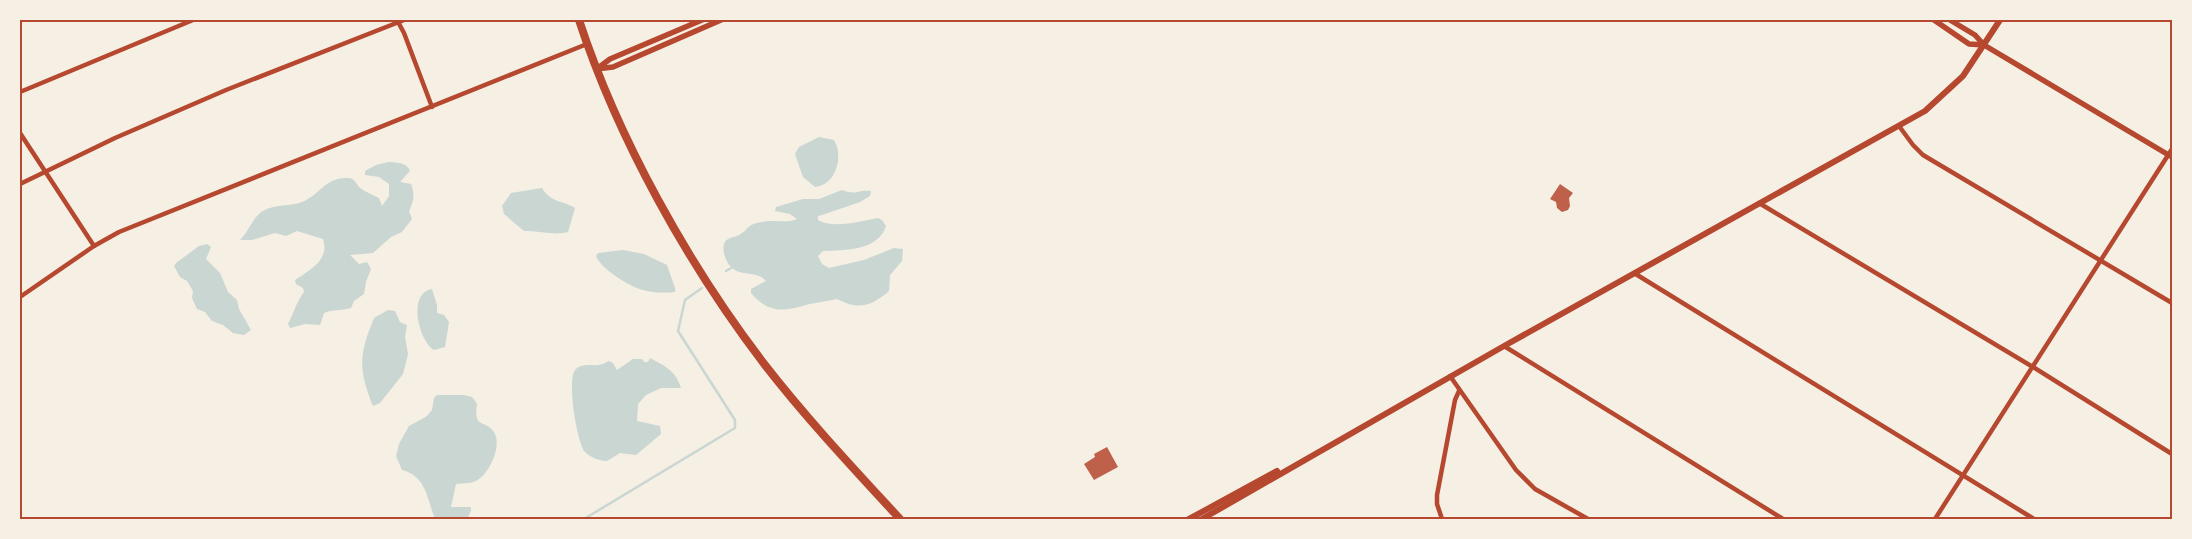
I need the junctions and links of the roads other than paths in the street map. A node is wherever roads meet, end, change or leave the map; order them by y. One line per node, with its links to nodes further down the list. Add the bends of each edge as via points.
1 (193, 20): 13 (street)
2 (404, 20): 9 (street)
3 (579, 20): 10 (main road)
4 (702, 20): 12 (street, via 610,59)
5 (721, 20): 12 (street, via 613,67)
6 (1934, 20): 11 (street, via 1969,44)
7 (1950, 20): 11 (street)
8 (2000, 20): 11 (main road)
9 (397, 21): 14 (street); 18 (street, via 115,138)
10 (587, 44): 12 (main road); 14 (street)
11 (1984, 45): 15 (main road, via 1951,88); 17 (street)
12 (596, 69): 33 (main road, via 648,178 692,257 728,312 765,366)
13 (20, 92)
14 (432, 107): 21 (street, via 119,232)
15 (1899, 126): 20 (main road); 22 (street, via 1923,155)
16 (20, 133): 18 (street)
17 (2171, 153): 22 (street)
18 (45, 171): 19 (street); 21 (street)
19 (20, 184)
20 (1758, 202): 23 (main road); 27 (street)
21 (94, 246): 24 (street)
22 (2100, 260): 25 (street); 27 (street)
23 (1634, 273): 26 (main road); 32 (street)
24 (20, 297)
25 (2172, 303)
26 (1504, 346): 28 (main road); 38 (street)
27 (2033, 367): 31 (street); 32 (street)
28 (1450, 376): 29 (street); 30 (main road)
29 (1459, 392): 36 (street, via 1437,495); 37 (street, via 1516,470 1535,489)
30 (1411, 400): 34 (main road); 35 (main road)
31 (2172, 454)
32 (1964, 475): 39 (street); 40 (street)
33 (900, 519)
34 (1189, 519)
35 (1202, 519)
36 (1442, 519)
37 (1588, 519)
38 (1784, 519)
39 (1935, 519)
40 (2034, 519)

